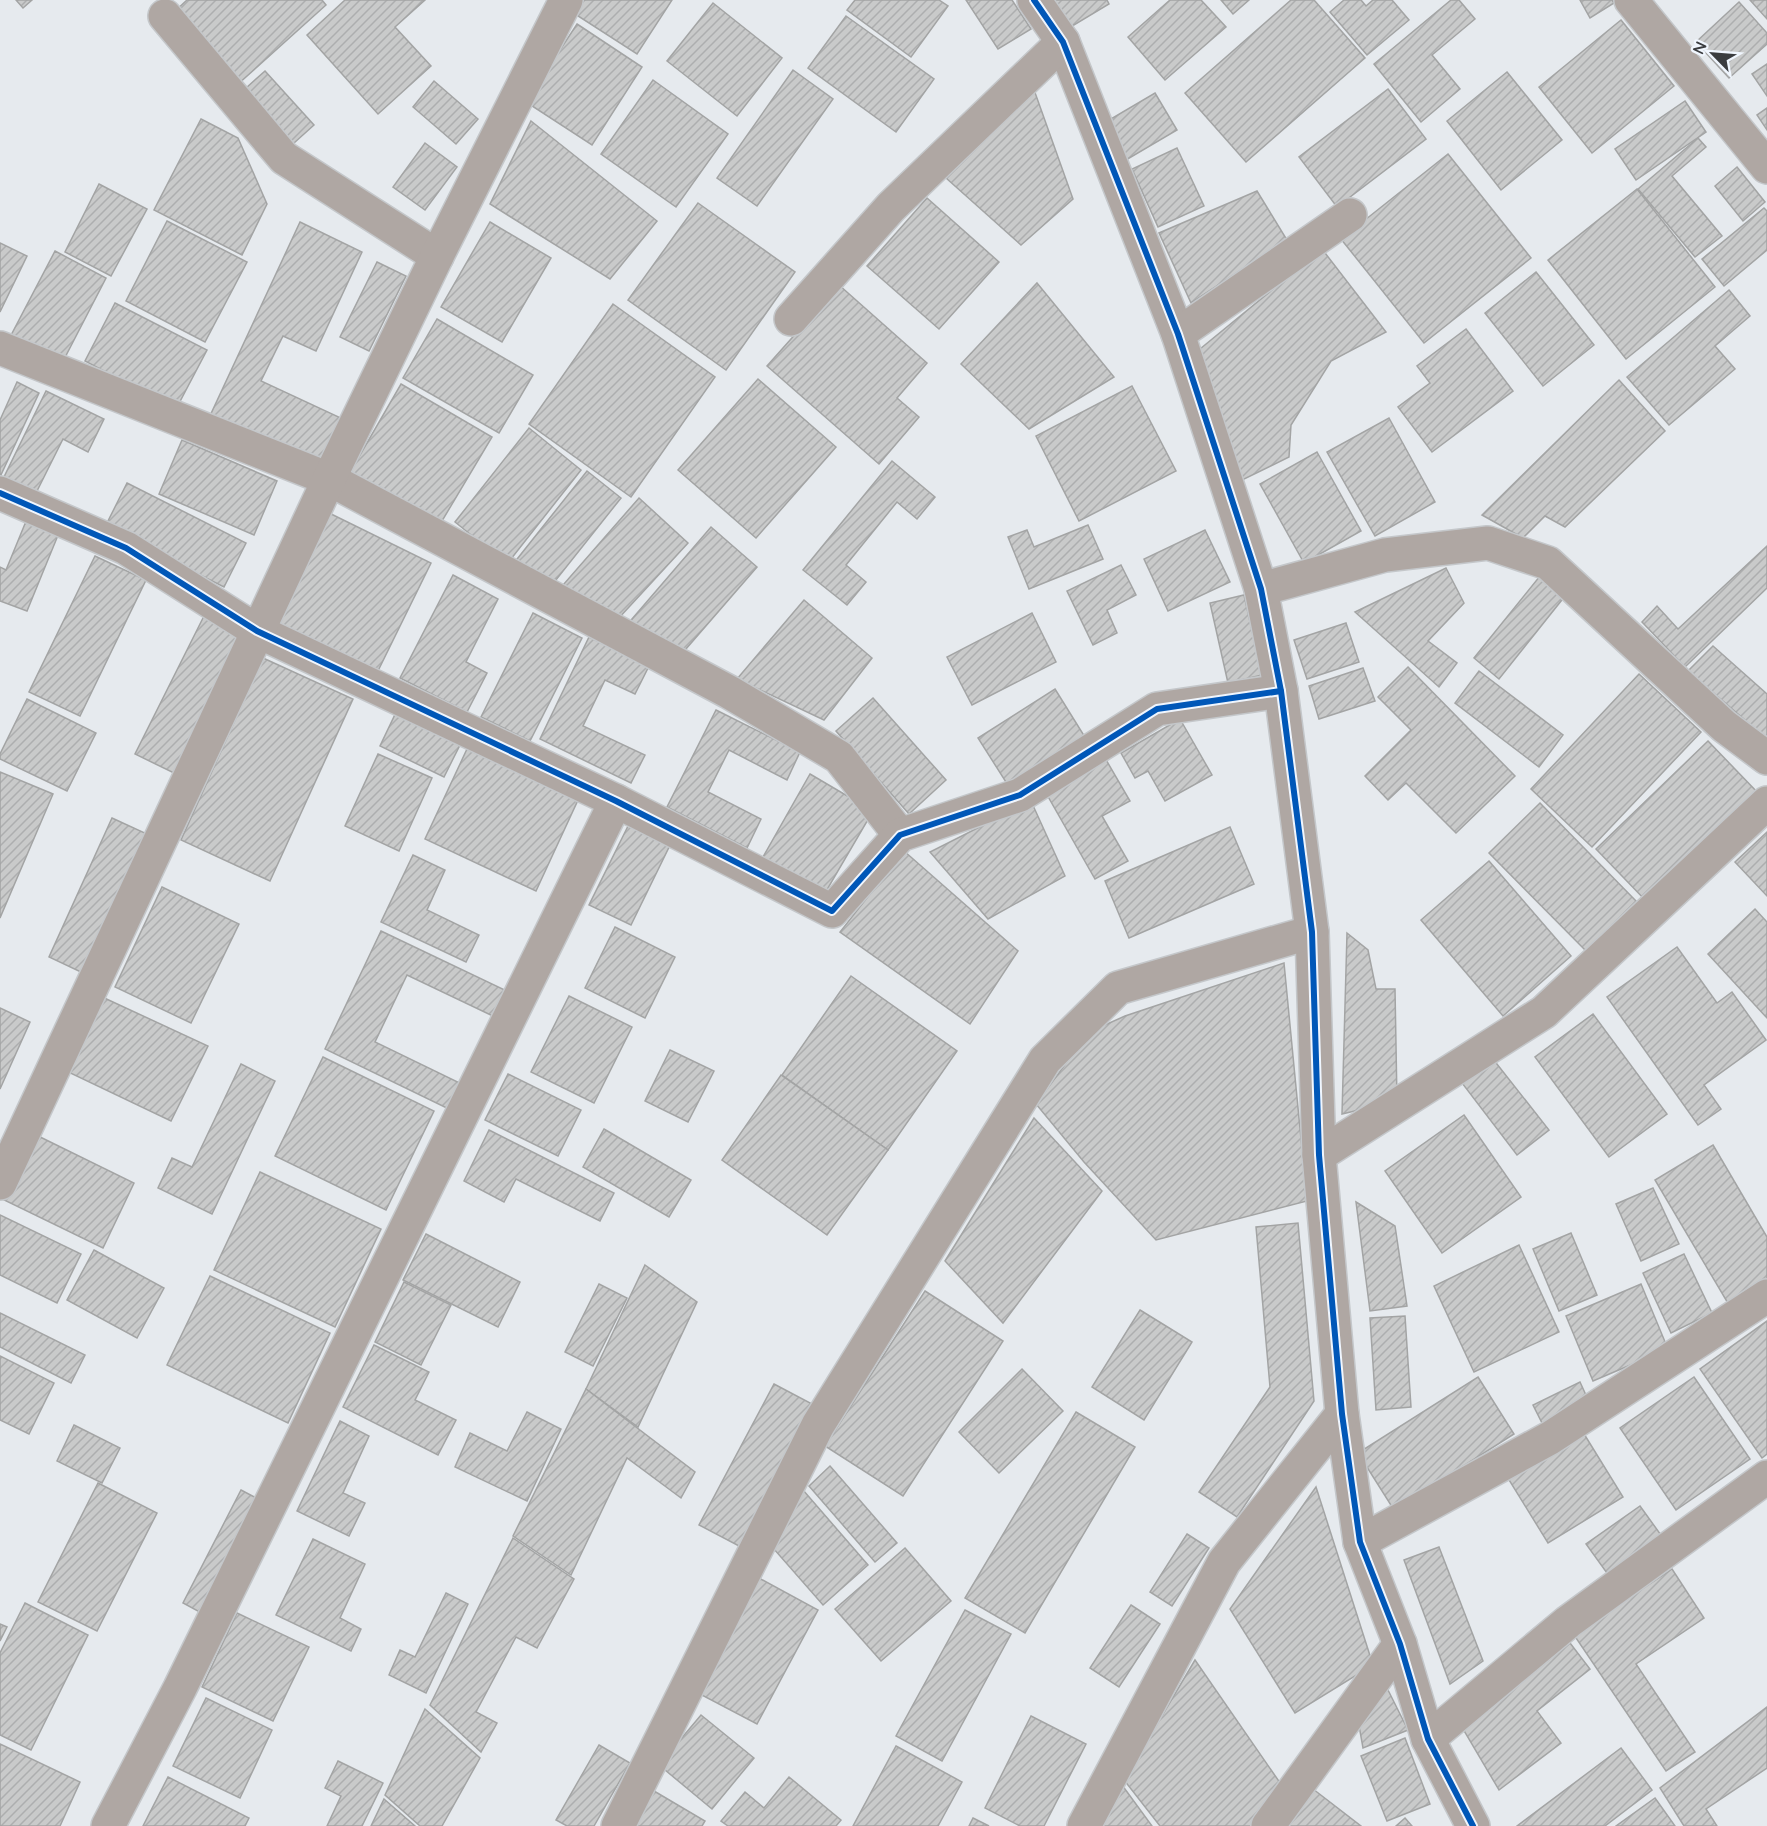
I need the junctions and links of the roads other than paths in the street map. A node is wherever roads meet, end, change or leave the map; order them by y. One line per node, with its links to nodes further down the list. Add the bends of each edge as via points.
1 (566, 0): 8 (street)
2 (1034, 0): 5 (street)
3 (1631, 0): 6 (street)
4 (165, 16): 8 (street, via 284,158)
5 (1063, 42): 9 (street, via 891,207); 10 (street)
6 (1767, 167)
7 (1350, 215): 10 (street)
8 (437, 256): 12 (street)
9 (791, 319)
10 (1178, 334): 14 (street)
11 (0, 348): 12 (street)
12 (329, 479): 15 (street); 20 (street, via 729,692 839,758)
13 (0, 493): 15 (street, via 126,548)
14 (1261, 589): 16 (street); 17 (street, via 1385,555 1488,543 1498,546 1548,563 1724,726)
15 (257, 631): 18 (street); 23 (street)
16 (1281, 690): 20 (street, via 1156,709 1020,795); 21 (street)
17 (1767, 758)
18 (616, 801): 20 (street, via 832,911); 30 (street, via 180,1688)
19 (1767, 802): 22 (street, via 1544,1012)
20 (900, 835)
21 (1312, 932): 22 (street); 31 (street, via 1118,988 1045,1060 818,1425)
22 (1319, 1155): 25 (street)
23 (0, 1183)
24 (1767, 1296): 27 (street, via 1550,1438)
25 (1342, 1414): 27 (street); 32 (street, via 1224,1562)
26 (1767, 1477): 29 (street, via 1569,1622)
27 (1360, 1542): 28 (street)
28 (1400, 1644): 29 (street); 33 (street)
29 (1428, 1739): 34 (street)
30 (108, 1826)
31 (618, 1826)
32 (1084, 1826)
33 (1268, 1826)
34 (1473, 1826)

